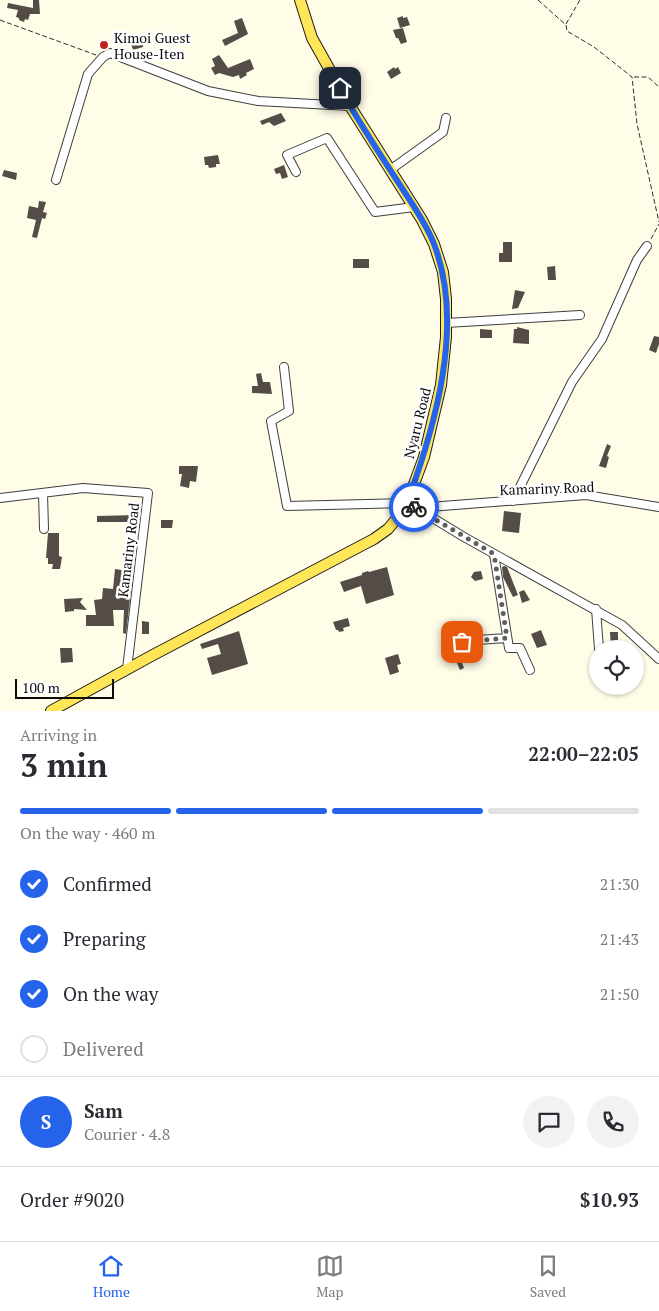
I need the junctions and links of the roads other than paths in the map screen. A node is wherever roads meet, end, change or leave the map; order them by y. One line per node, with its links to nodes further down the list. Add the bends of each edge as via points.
1 (300, 0): 2 (main road, Nyaru Road, via 312,38)
2 (350, 106): 4 (main road, Nyaru Road); 6 (street, via 258,101 217,93 110,53 88,74)
3 (446, 118): 4 (street, via 443,132)
4 (390, 170): 7 (main road, Nyaru Road)
5 (296, 172): 7 (street, via 287,155 327,138 375,212)
6 (56, 180)
7 (414, 207): 10 (main road, Nyaru Road, via 434,244 443,272)
8 (647, 246): 14 (street, via 602,339 572,382)
9 (580, 315): 10 (street)
10 (446, 323): 15 (main road, Nyaru Road, via 441,384)
11 (284, 367): 15 (street, Kamariny Road, via 289,411 271,421 286,506)
12 (43, 492): 13 (street, Kamariny Road); 17 (street); 24 (street, Kamariny Road, via 83,488 148,493)
13 (0, 498)
14 (513, 501): 15 (street, Kamariny Road); 16 (street, Kamariny Road, via 586,496)
15 (411, 505): 18 (street); 24 (main road, Nyaru Road, via 388,529 374,538)
16 (659, 507)
17 (44, 529)
18 (494, 554): 19 (street); 20 (street)
19 (596, 609): 21 (street); 23 (street, via 622,624)
20 (507, 638): 22 (street); 25 (street, via 509,648 520,648)
21 (599, 640)
22 (462, 642)
23 (659, 659)
24 (127, 669): 26 (main road, Nyaru Road)
25 (530, 670)
26 (51, 711)

